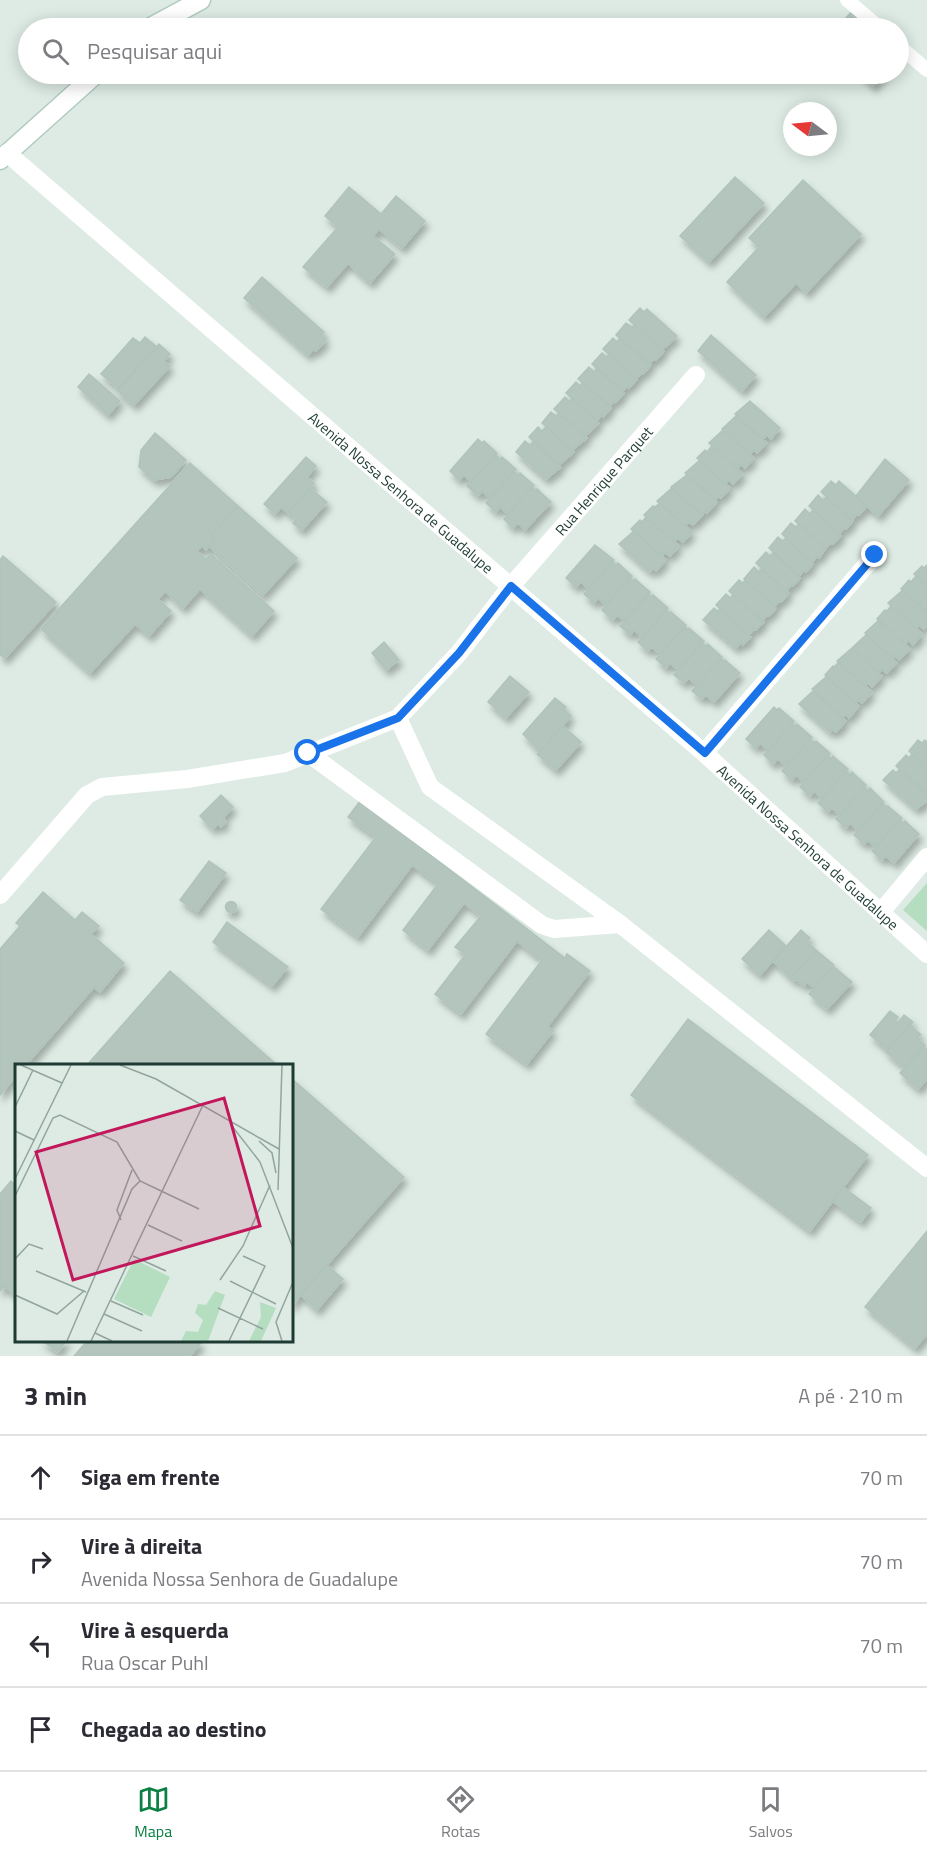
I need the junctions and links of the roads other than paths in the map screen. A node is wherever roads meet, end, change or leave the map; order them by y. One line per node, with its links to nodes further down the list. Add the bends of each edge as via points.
1 (175, 0): 4 (street)
2 (201, 0): 5 (street)
3 (847, 0): 6 (lane)
4 (158, 18)
5 (167, 18)
6 (868, 18)
7 (909, 54): 8 (lane)
8 (927, 70)
9 (85, 84): 10 (street)
10 (4, 157): 13 (street, Avenida Nossa Senhora de Guadalupe)
11 (696, 375): 13 (street, Rua Henrique Parquet)
12 (875, 555): 16 (street)
13 (511, 586): 14 (street, Rua Henrique Parquet, via 459,653); 16 (street, Avenida Nossa Senhora de Guadalupe)
14 (398, 718): 15 (street); 20 (street, via 430,787)
15 (308, 753): 18 (street, via 285,763 187,779 102,787 87,795); 20 (street, via 542,925 554,929)
16 (705, 753): 19 (street, Avenida Nossa Senhora de Guadalupe)
17 (927, 857): 19 (street)
18 (0, 895)
19 (881, 912): 21 (street, Avenida Nossa Senhora de Guadalupe)
20 (620, 924): 22 (street)
21 (927, 954)
22 (927, 1168)

